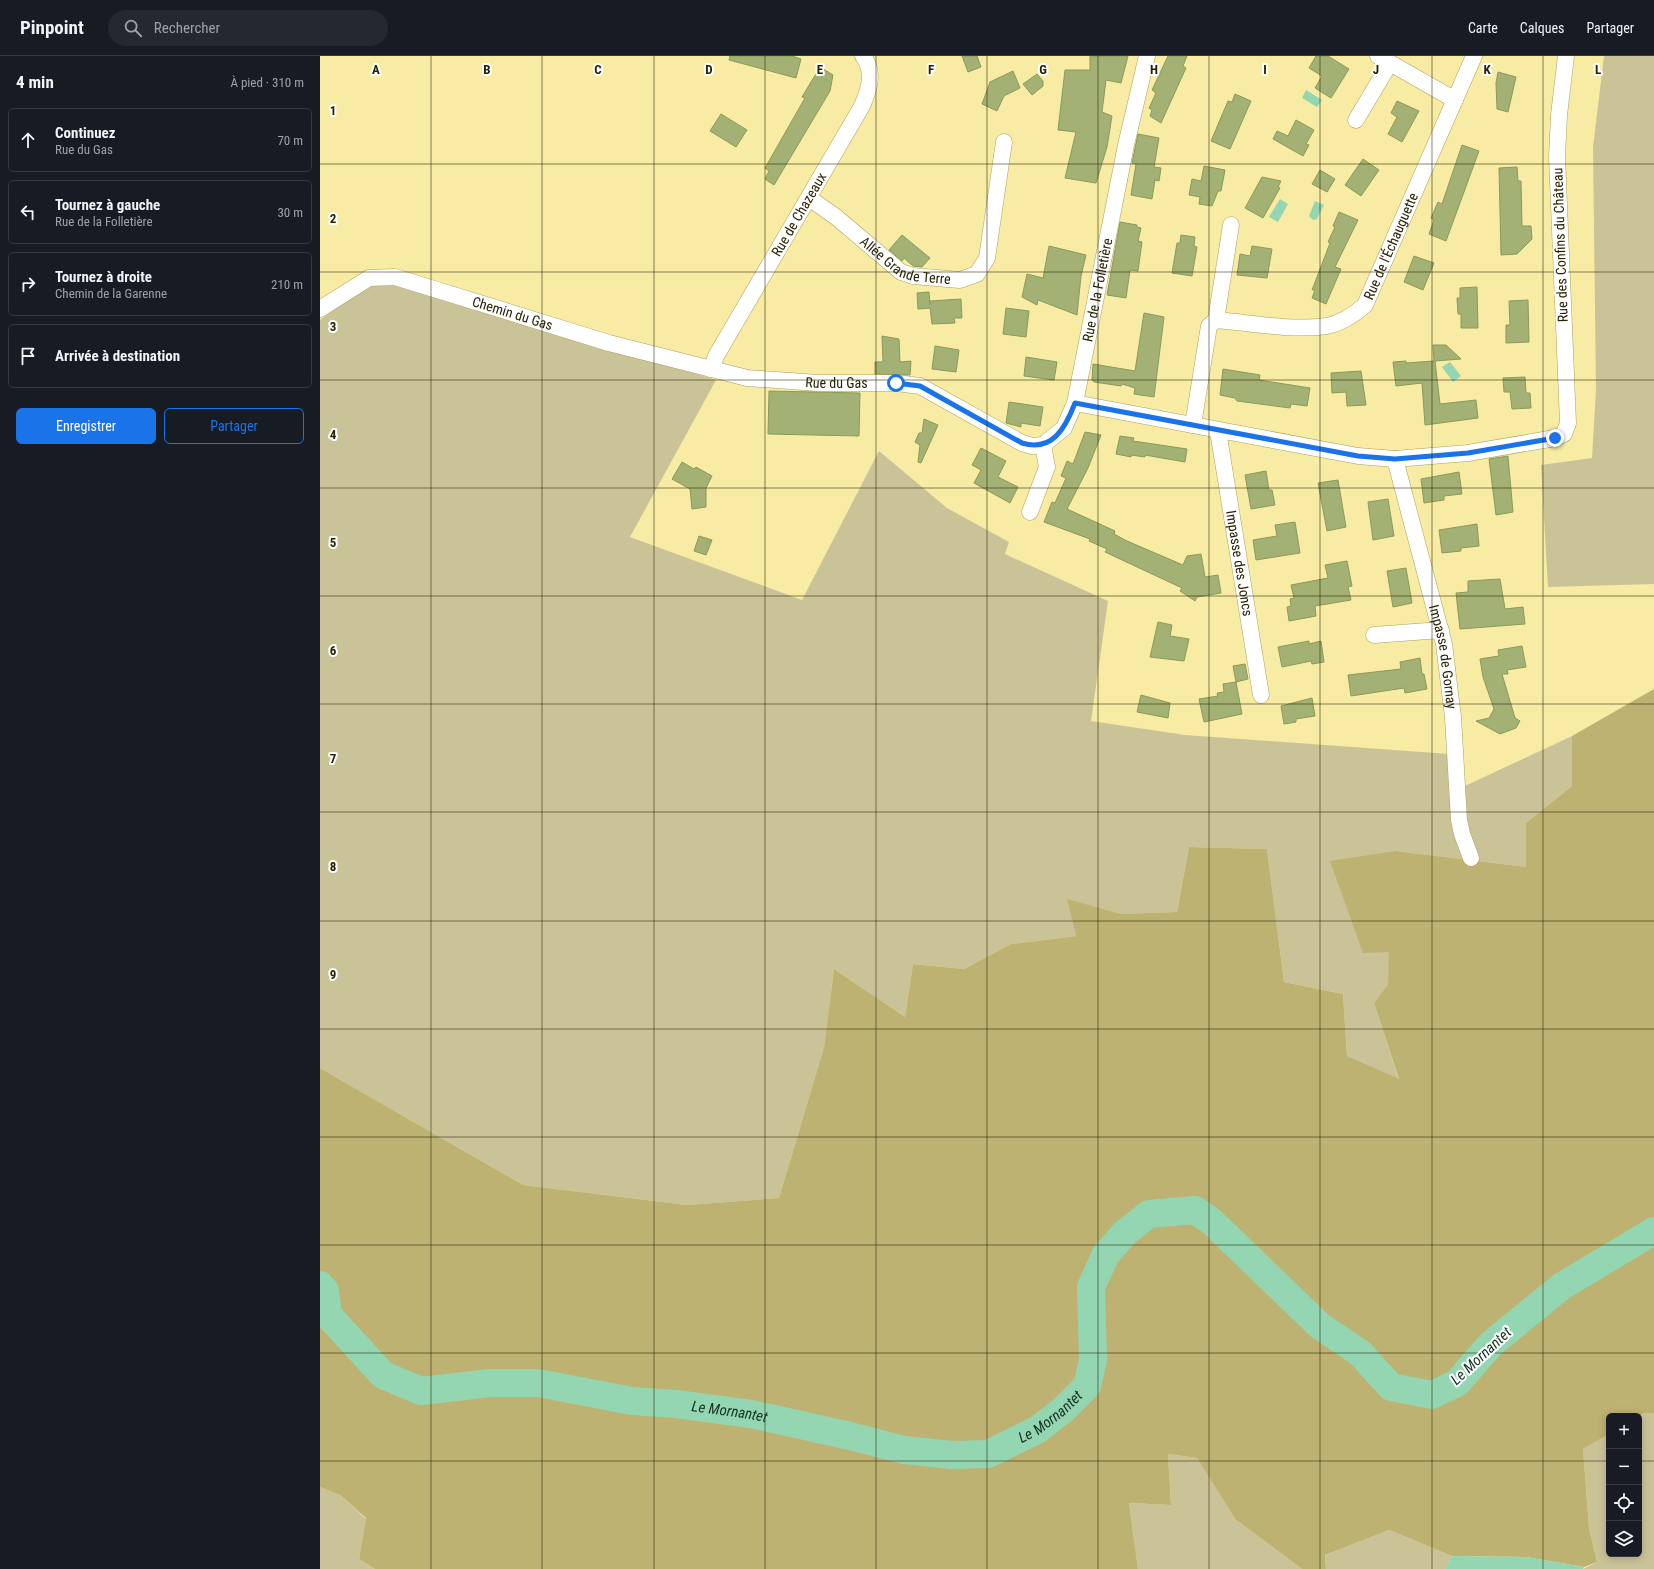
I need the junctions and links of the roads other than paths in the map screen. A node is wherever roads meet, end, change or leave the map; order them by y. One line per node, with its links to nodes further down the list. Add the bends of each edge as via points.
1 (863, 56): 9 (street, Rue de Chazeaux, via 869,69 868,93)
2 (1147, 56): 14 (street, Rue de la Folletière, via 1126,146)
3 (1474, 56): 6 (street, Rue de l'Échauguette)
4 (1566, 56): 18 (street, Rue des Confins du Château, via 1557,157 1568,418 1564,434 1555,438 1468,453)
5 (1384, 59): 6 (street); 7 (street)
6 (1455, 100): 12 (street, Rue de l'Échauguette, via 1364,305 1354,314 1329,325 1294,327)
7 (1356, 120)
8 (1004, 142): 9 (street, Allée Grande Terre, via 987,258 977,274 960,280 913,276 901,272 836,217)
9 (809, 198): 13 (street, Rue de Chazeaux)
10 (1231, 225): 12 (street)
11 (320, 309): 13 (street, Chemin du Gas, via 369,278 395,277 609,343)
12 (1216, 320): 15 (street, via 1209,326)
13 (711, 369): 17 (street, Rue du Gas, via 747,378 920,386 1022,443 1032,446)
14 (1075, 403): 15 (street); 17 (street, Rue de la Folletière, via 1064,428)
15 (1193, 425): 16 (street)
16 (1218, 431): 18 (street, via 1358,456); 22 (street, Impasse des Joncs)
17 (1043, 445): 19 (street, via 1047,467)
18 (1395, 459): 20 (street, Impasse de Gornay)
19 (1030, 512)
20 (1441, 630): 21 (street); 23 (street, Impasse de Gornay, via 1453,717 1459,820)
21 (1374, 635)
22 (1261, 695)
23 (1471, 858)

